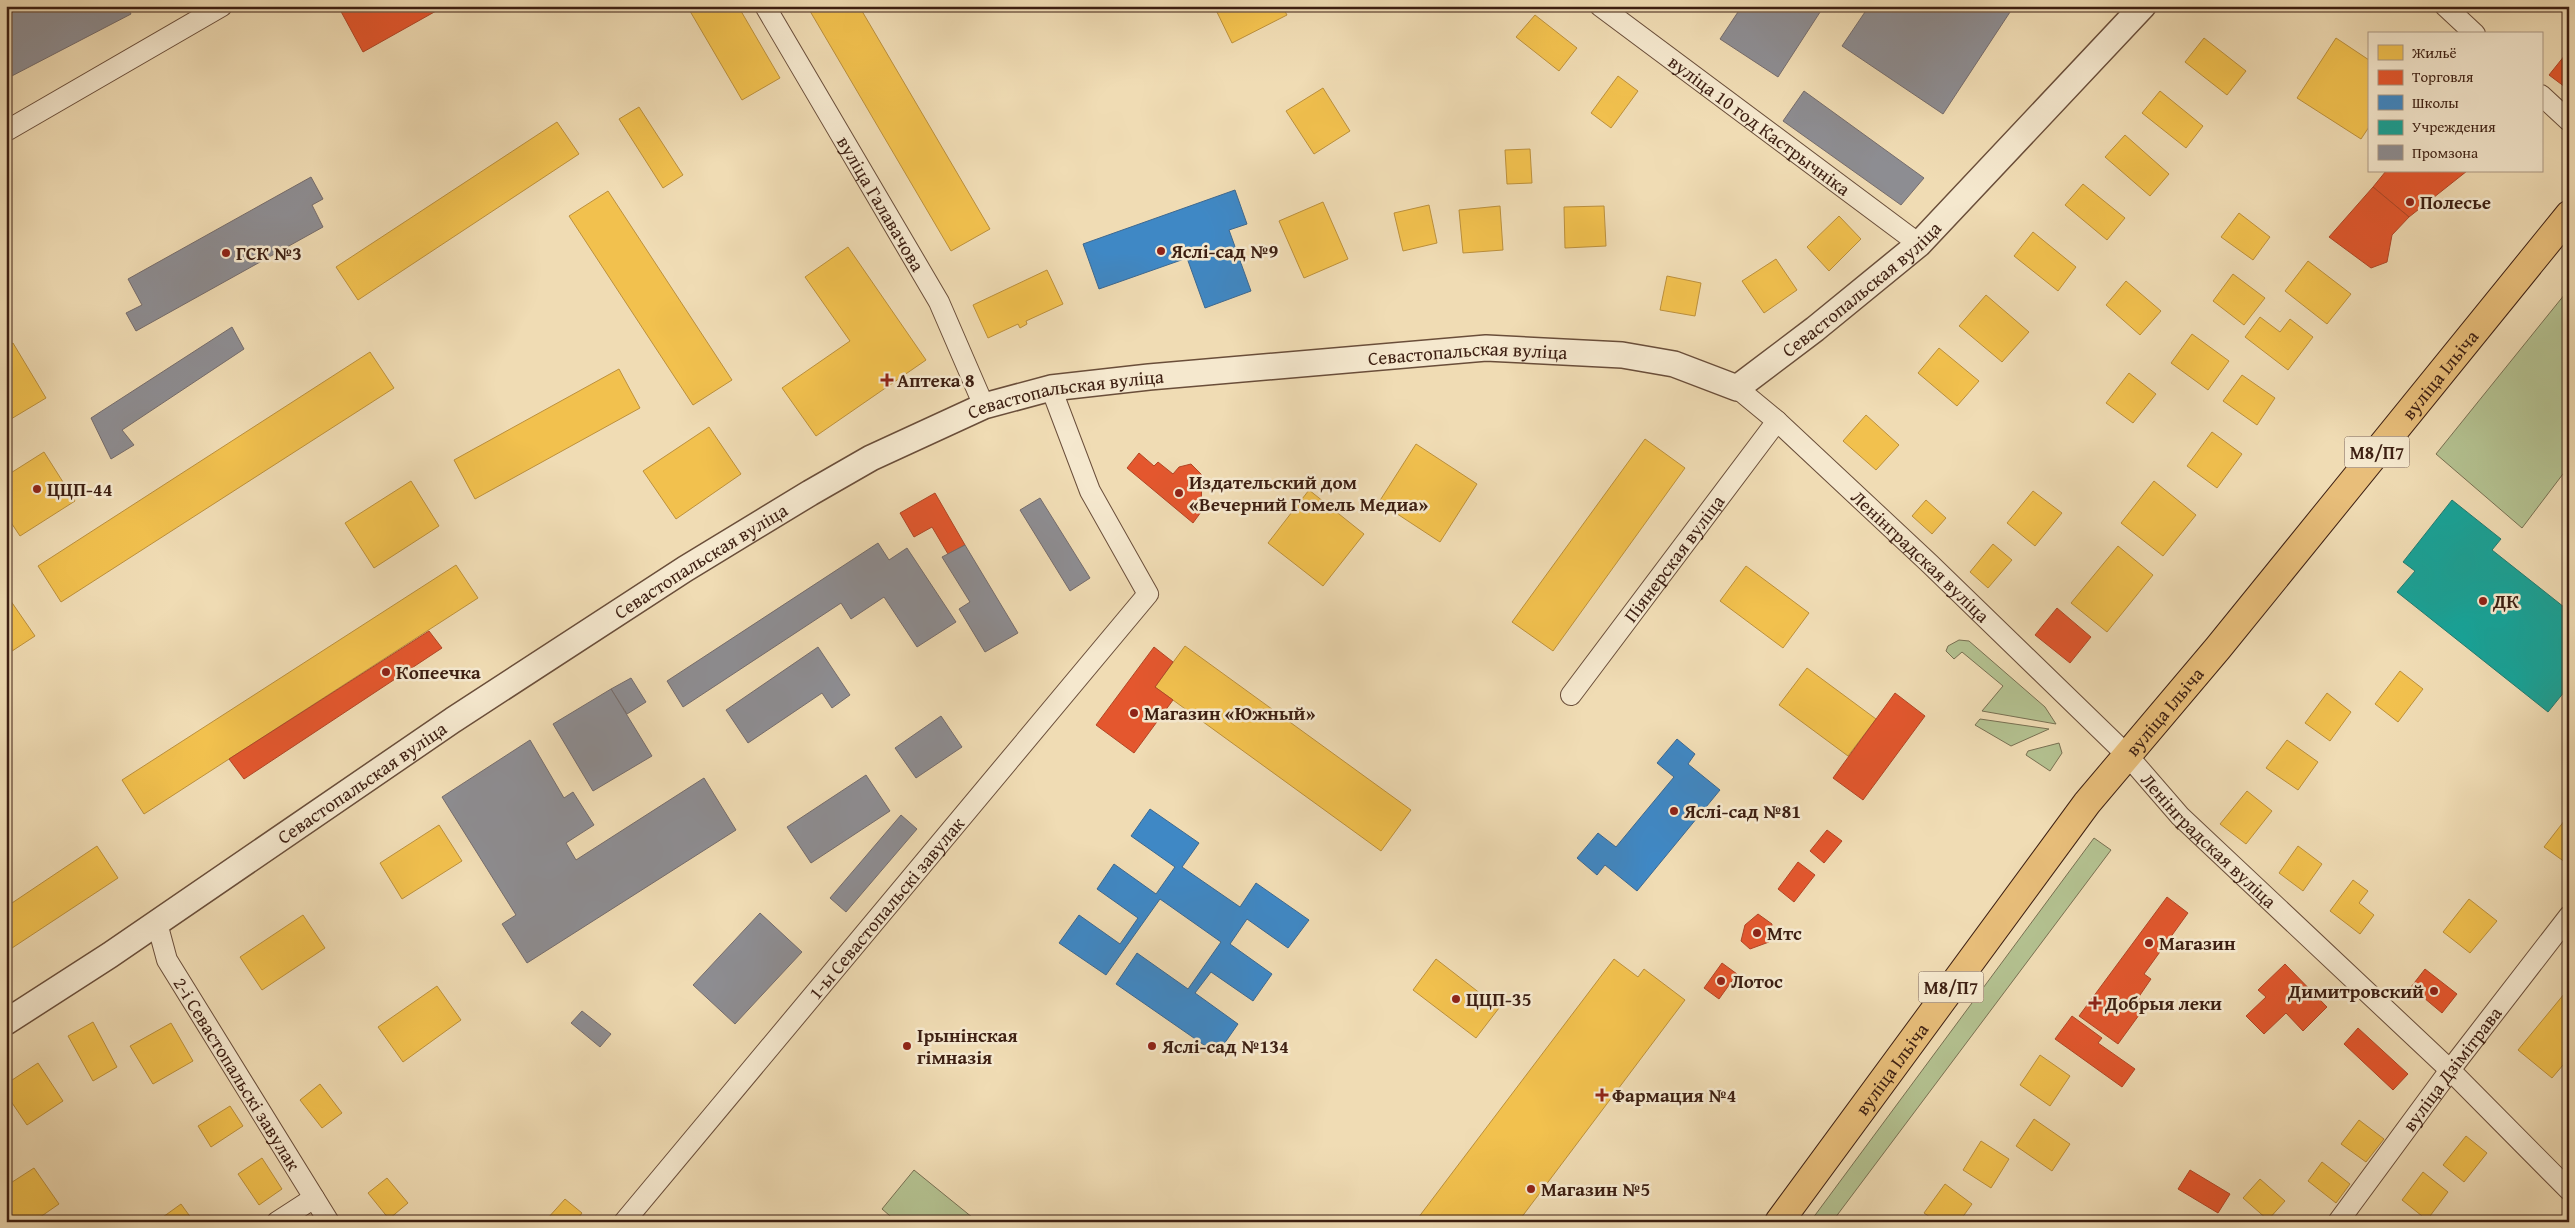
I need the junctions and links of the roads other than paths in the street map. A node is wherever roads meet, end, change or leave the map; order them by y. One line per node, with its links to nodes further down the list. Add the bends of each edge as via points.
1 (222, 6): 9 (street)
2 (765, 6): 14 (street, вуліца Галавачова, via 939,302)
3 (1600, 6): 11 (street, вуліца 10 год Кастрычніка)
4 (2142, 6): 11 (street, Севастопальская вуліца)
5 (2445, 6): 6 (street)
6 (2473, 32)
7 (2542, 96): 8 (street)
8 (2569, 121)
9 (6, 131)
10 (2569, 215): 17 (main road, вуліца Ільіча / М8/П7)
11 (1919, 244): 13 (street, Севастопальская вуліца)
12 (1051, 388): 13 (street, Севастопальская вуліца, via 1486,348 1622,355 1674,364); 14 (street, Севастопальская вуліца); 26 (street, 1-ы Севастопальскі завулак, via 1090,490 1148,594)
13 (1737, 388): 15 (street, Ленінградская вуліца)
14 (984, 406): 19 (street, Севастопальская вуліца, via 871,458 685,569 453,720)
15 (1777, 421): 16 (street, Піянерская вуліца); 17 (street, Ленінградская вуліца)
16 (1571, 695)
17 (2128, 756): 21 (street, Ленінградская вуліца, via 2180,816); 27 (main road, вуліца Ільіча / М8/П7, via 2087,803)
18 (2569, 916): 21 (street, вуліца Дзімітрава)
19 (157, 923): 20 (street, Севастопальская вуліца); 23 (street, 2-і Севастопальскі завулак, via 167,960)
20 (6, 1022)
21 (2450, 1070): 22 (street, Ленінградская вуліца); 28 (street, вуліца Дзімітрава)
22 (2569, 1190)
23 (314, 1198): 24 (street); 25 (street, 2-і Севастопальскі завулак)
24 (276, 1222)
25 (329, 1222)
26 (624, 1222)
27 (1779, 1222)
28 (2338, 1222)

